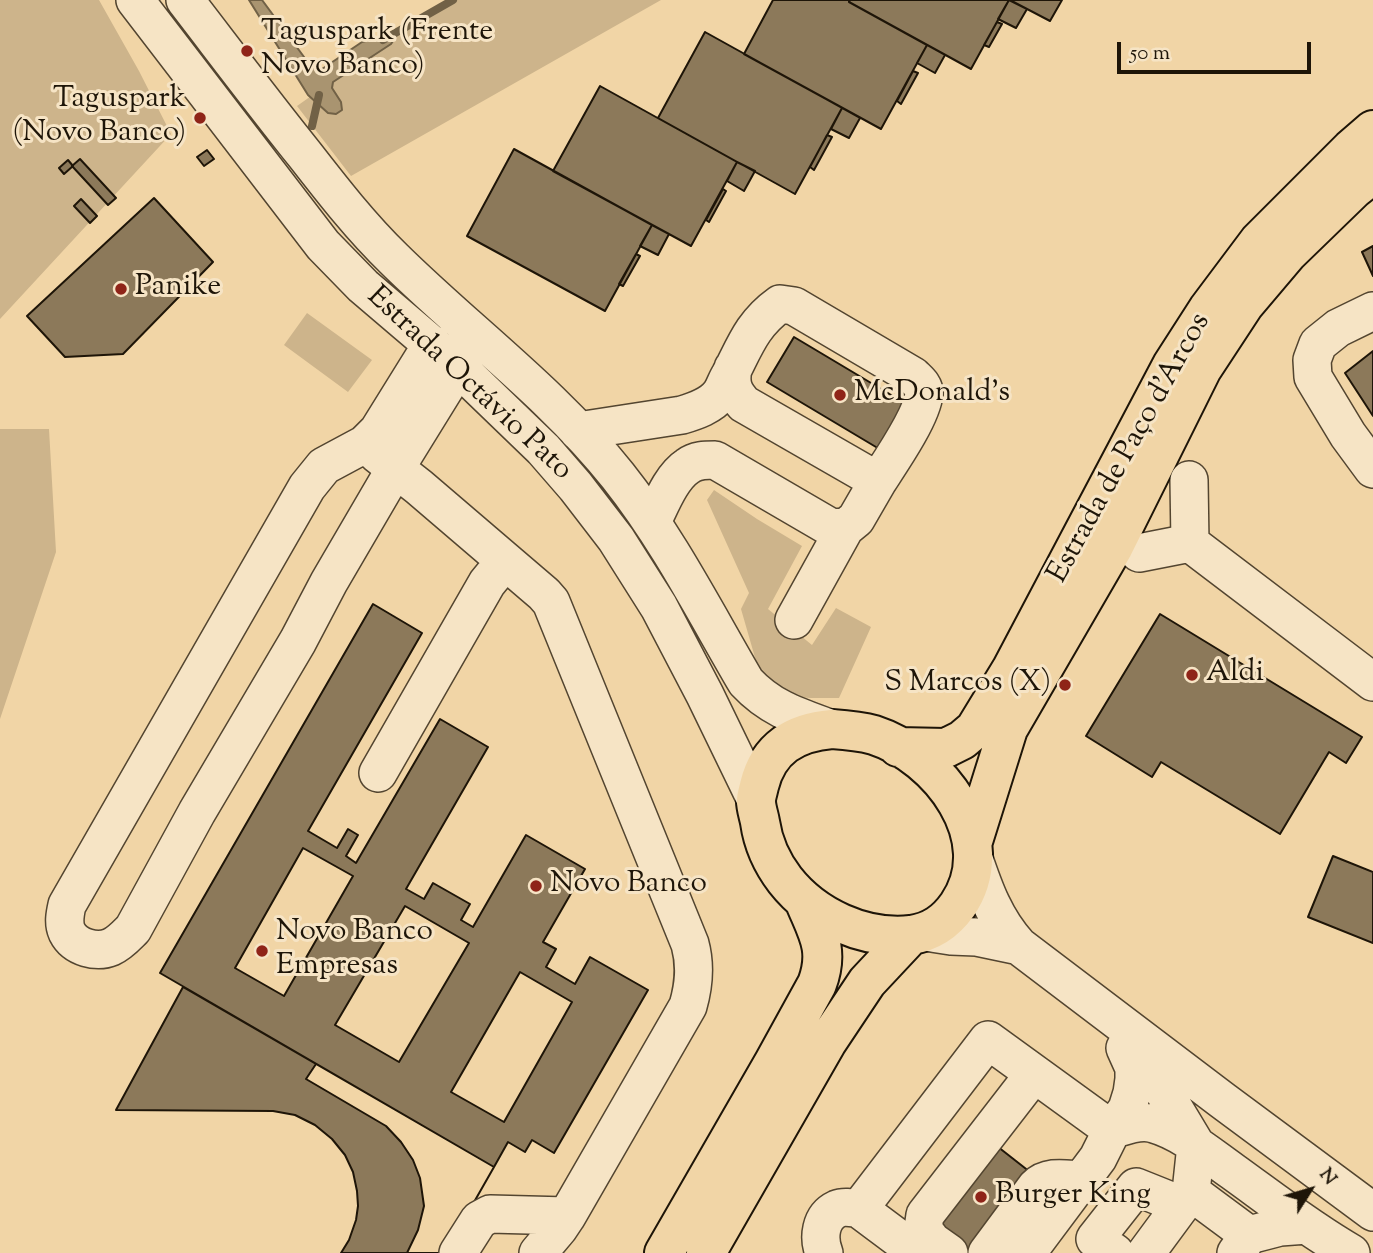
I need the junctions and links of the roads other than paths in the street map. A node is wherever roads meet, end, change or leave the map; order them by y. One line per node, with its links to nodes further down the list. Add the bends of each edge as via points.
1 (135, 0): 6 (street, Estrada Octávio Pato, via 323,245)
2 (185, 0): 9 (street, Estrada Octávio Pato, via 359,223)
3 (1373, 130): 26 (main road, Estrada de Paço d'Arcos, via 1259,241 1208,309 1172,365 1011,670 975,729 946,748)
4 (1373, 173): 29 (main road, Estrada de Paço d'Arcos, via 1279,264 1244,305 1202,369 1113,548 1008,729)
5 (1373, 311): 13 (street, via 1318,344 1312,360 1313,377)
6 (445, 356): 10 (street); 12 (street); 28 (street, Estrada Octávio Pato, via 543,449 616,539 659,607)
7 (733, 368): 8 (street, via 719,396); 16 (street, via 731,380 744,404); 16 (street, via 756,325 780,304 794,306 913,376 924,394)
8 (698, 411): 9 (street); 11 (street)
9 (579, 431): 18 (street, Estrada Octávio Pato)
10 (365, 444): 12 (street); 14 (street)
11 (715, 460): 18 (street, via 687,466 669,487); 19 (street, via 830,527)
12 (395, 469): 17 (street); 22 (street)
13 (1373, 469)
14 (315, 475): 17 (street, via 339,474 354,483 362,493); 17 (street, via 67,905 64,920 75,942 103,950 133,929)
15 (1189, 480): 20 (street)
16 (878, 481): 19 (street, via 856,519)
17 (366, 520)
18 (652, 522): 25 (street, Estrada Octávio Pato, via 746,682 774,706)
19 (845, 528): 23 (street)
20 (1191, 543): 21 (street); 24 (street)
21 (1139, 552)
22 (505, 561): 27 (street, via 487,583); 42 (street, via 544,594 556,611 694,956 688,1006)
23 (794, 620)
24 (1373, 681)
25 (832, 729): 26 (main road, via 876,736); 28 (main road, via 781,746 762,773)
26 (898, 747): 29 (main road, via 942,781 963,814)
27 (378, 773)
28 (756, 800): 30 (main road, via 767,852)
29 (973, 848): 31 (main road, via 970,881 963,898 939,926); 32 (street, via 986,894)
30 (804, 900): 31 (main road, via 859,931 884,936); 48 (main road, via 822,943 824,958 817,984)
31 (918, 934): 32 (street, via 976,937); 49 (main road, via 867,982)
32 (1019, 946): 33 (street)
33 (1080, 993): 34 (street); 41 (street)
34 (1125, 1048): 36 (street, via 1135,1079 1127,1108); 37 (street, via 1154,1075)
35 (1027, 1068): 36 (street); 40 (street, via 988,1040); 44 (street); 51 (street, via 925,1215 923,1229)
36 (1112, 1130): 37 (street, via 1152,1123); 38 (street)
37 (1196, 1145): 39 (street); 43 (street)
38 (1081, 1180): 52 (street, via 1042,1181); 53 (street)
39 (1186, 1199): 45 (street); 54 (street, via 1136,1187 1095,1239); 55 (street)
40 (859, 1209): 44 (street); 50 (street, via 846,1207 829,1215 820,1234)
41 (1373, 1212)
42 (567, 1216): 46 (street, via 484,1216); 47 (street)
43 (1329, 1242): 45 (street, via 1280,1227)
44 (904, 1243)
45 (1242, 1244)
46 (458, 1253)
47 (538, 1253)
48 (664, 1253)
49 (706, 1253)
50 (824, 1253)
51 (948, 1253)
52 (987, 1253)
53 (1027, 1253)
54 (1115, 1253)
55 (1146, 1253)

